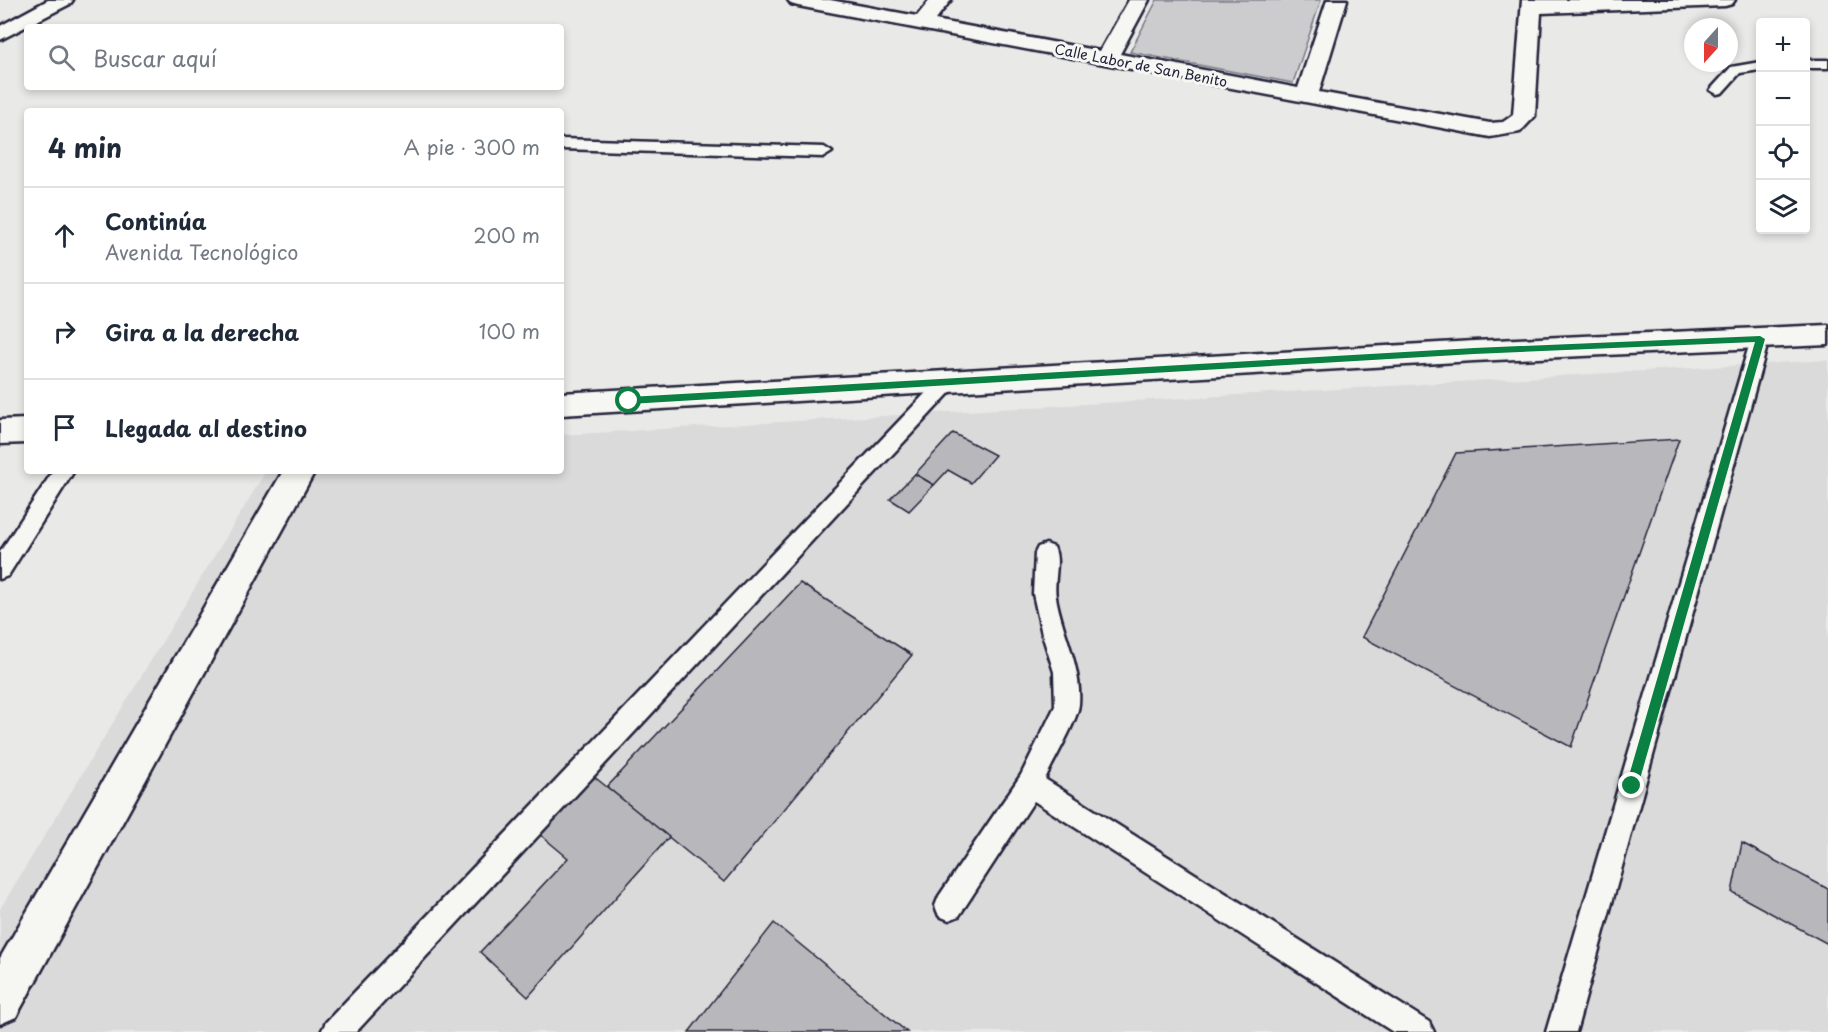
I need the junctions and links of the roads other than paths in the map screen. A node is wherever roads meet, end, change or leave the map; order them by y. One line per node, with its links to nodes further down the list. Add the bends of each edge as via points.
1 (63, 0): 9 (street)
2 (798, 0): 8 (street, Calle Labor de San Benito)
3 (941, 0): 8 (street)
4 (1139, 0): 10 (street)
5 (1337, 0): 15 (street)
6 (1725, 0): 7 (street)
7 (1531, 4): 15 (street, Calle Labor de San Benito, via 1524,116 1517,125 1505,130 1484,130)
8 (922, 23): 10 (street, Calle Labor de San Benito)
9 (0, 34)
10 (1107, 58): 15 (street, Calle Labor de San Benito)
11 (1810, 64): 12 (lane)
12 (1828, 64)
13 (1756, 67): 14 (lane, via 1736,70)
14 (1717, 90)
15 (1306, 96)
16 (564, 144): 17 (lane)
17 (825, 152)
18 (1828, 335): 19 (street)
19 (1760, 339): 20 (street, via 1462,351); 33 (lane)
20 (947, 383): 21 (street); 31 (lane)
21 (564, 404)
22 (24, 431): 23 (street)
23 (0, 432)
24 (62, 474): 27 (lane)
25 (297, 474): 30 (street)
26 (1046, 553): 28 (lane, via 1044,594 1066,672 1067,706)
27 (0, 570)
28 (1030, 784): 29 (lane); 32 (lane)
29 (949, 906)
30 (0, 1001)
31 (336, 1032)
32 (1419, 1032)
33 (1561, 1032)

